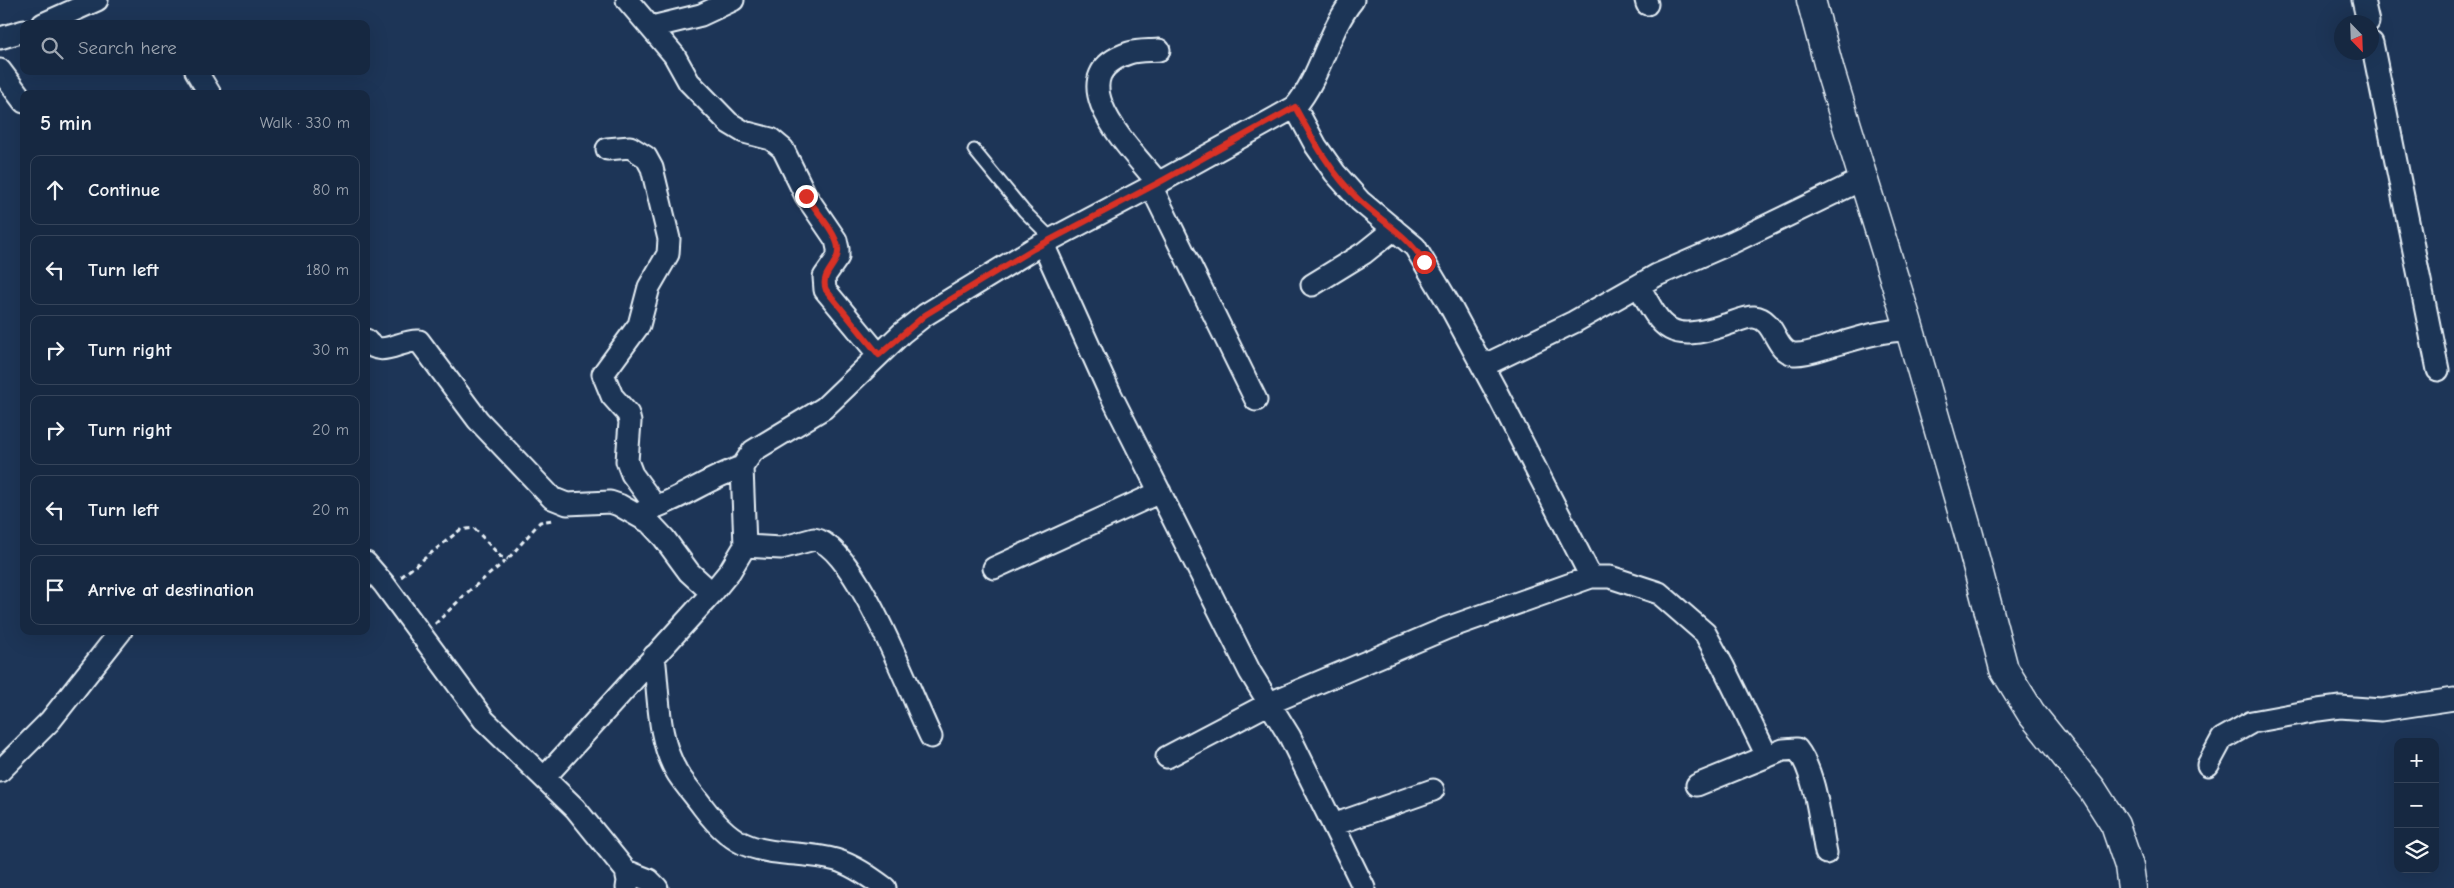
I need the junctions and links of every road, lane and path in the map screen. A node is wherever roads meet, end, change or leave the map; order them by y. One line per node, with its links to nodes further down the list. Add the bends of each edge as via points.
1 (97, 0): 8 (street)
2 (627, 0): 9 (street)
3 (733, 0): 9 (street, via 701,15)
4 (1353, 0): 18 (street, via 1336,27 1316,76)
5 (1811, 0): 21 (main road)
6 (2363, 0): 7 (street)
7 (2366, 15)
8 (52, 20)
9 (652, 27): 29 (street, via 674,55 689,82 729,123 744,132 771,139 784,149 806,196 836,240 838,257 824,277 826,290)
10 (20, 32): 11 (street)
11 (0, 38)
12 (1159, 50): 22 (street, via 1130,52 1115,59 1096,82 1097,96 1113,126)
13 (2375, 60): 31 (street)
14 (0, 70): 17 (street)
15 (198, 75): 16 (street)
16 (208, 90)
17 (20, 97)
18 (1295, 107): 22 (street); 23 (street, via 1335,173 1360,201)
19 (607, 149): 35 (street, via 630,147 646,157 652,168 669,239 668,254 649,287 639,325 603,374 612,396 628,414 627,461 632,474)
20 (974, 150): 24 (lane)
21 (1863, 179): 26 (street); 27 (main road)
22 (1155, 184): 24 (street); 32 (street)
23 (1394, 228): 25 (street, via 1364,253); 30 (street, via 1415,247)
24 (1048, 241): 29 (street, via 925,315); 34 (street, via 1110,393)
25 (1312, 285)
26 (1639, 286): 27 (street, via 1656,318 1674,332 1716,328 1753,316 1763,320 1783,349 1793,354 1808,353 1888,330); 30 (street, via 1574,322)
27 (1909, 330): 64 (main road, via 2004,669 2031,713 2092,789 2115,825 2129,866)
28 (370, 344): 36 (street, via 384,350 403,342 420,341 478,420 552,498 567,504 610,502)
29 (879, 355): 33 (street, via 824,408 753,451)
30 (1482, 366): 42 (street)
31 (2438, 370)
32 (1256, 400)
33 (742, 467): 35 (street, via 714,477); 38 (street)
34 (1160, 492): 41 (street); 49 (street, via 1250,672)
35 (656, 507): 36 (street)
36 (634, 513): 44 (street, via 649,522 689,572)
37 (557, 519): 39 (path, via 540,522)
38 (745, 546): 44 (street); 50 (street, via 781,548 814,539 832,548 846,565 882,627)
39 (508, 559): 43 (path, via 501,557 474,528 468,528 460,530 398,579); 46 (path, via 434,624)
40 (370, 568): 43 (street)
41 (994, 568)
42 (1591, 577): 49 (street, via 1447,628); 51 (street, via 1610,577 1659,593 1705,633)
43 (384, 584): 46 (street)
44 (712, 593): 47 (street)
45 (118, 635): 54 (street, via 50,721)
46 (425, 639): 55 (street, via 484,720)
47 (654, 656): 55 (street); 62 (street, via 668,750 677,773 709,814 733,838 750,846 836,860)
48 (2454, 699): 53 (street, via 2381,710 2325,709 2252,722 2222,739)
49 (1270, 703): 52 (street); 58 (street)
50 (931, 738)
51 (1766, 756): 56 (street); 59 (street, via 1797,749 1804,758)
52 (1167, 757)
53 (2208, 764)
54 (0, 771)
55 (545, 777): 60 (street, via 575,808)
56 (1697, 785)
57 (1433, 790): 58 (street)
58 (1333, 825): 63 (street)
59 (1826, 853)
60 (627, 880): 61 (street, via 649,880)
61 (657, 888)
62 (885, 888)
63 (1364, 888)
64 (2132, 888)

